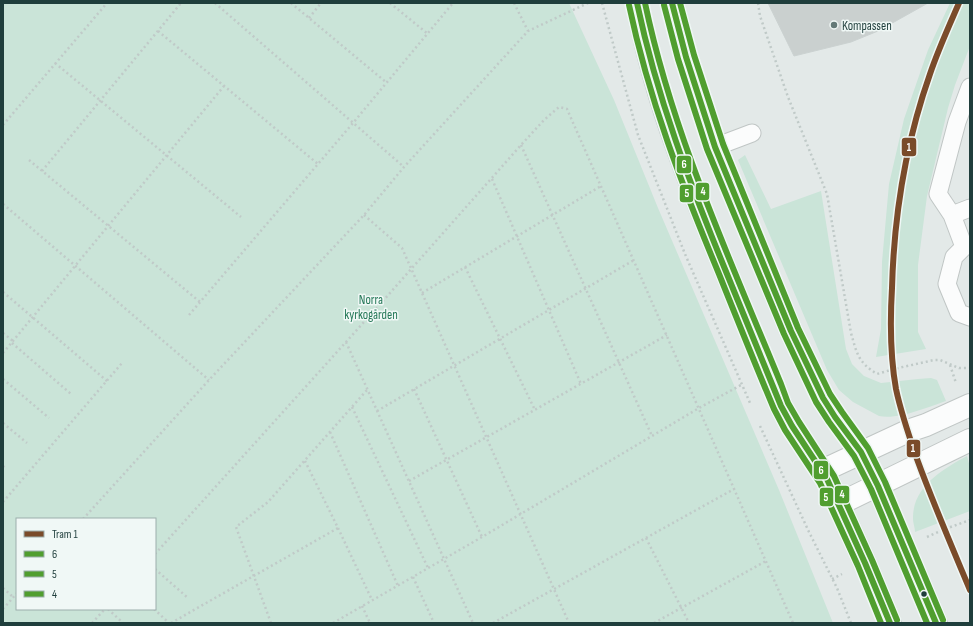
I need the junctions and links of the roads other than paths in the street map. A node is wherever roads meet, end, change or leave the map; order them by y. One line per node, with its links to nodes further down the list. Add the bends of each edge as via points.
1 (637, 3): 13 (main road, via 652,70 699,205 781,406)
2 (672, 3): 5 (main road, via 686,57)
3 (970, 87): 7 (lane, via 957,122 938,194)
4 (752, 133): 5 (lane)
5 (715, 147): 12 (main road, via 791,331 823,398)
6 (970, 208): 7 (lane)
7 (952, 214): 8 (lane)
8 (967, 246): 9 (lane, via 954,257 947,284 959,313)
9 (970, 317)
10 (970, 405): 12 (main road)
11 (970, 440): 14 (main road)
12 (861, 452): 13 (main road); 14 (main road)
13 (822, 471): 15 (main road)
14 (878, 486): 15 (main road); 17 (main road)
15 (839, 504): 16 (main road)
16 (890, 623)
17 (936, 623)

